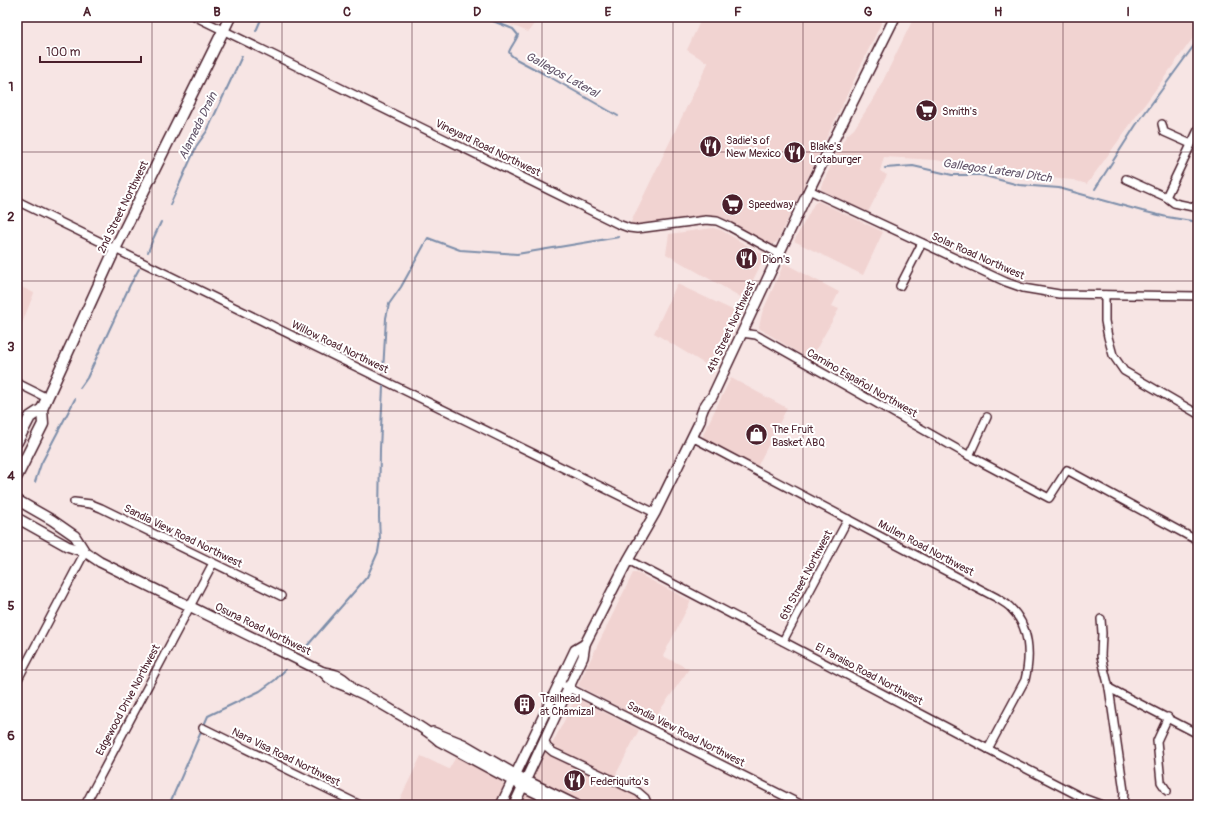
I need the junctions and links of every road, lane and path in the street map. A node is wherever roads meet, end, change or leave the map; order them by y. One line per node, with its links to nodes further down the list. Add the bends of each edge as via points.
1 (196, 17): 4 (street, Vineyard Road Northwest)
2 (230, 17): 4 (main road, 2nd Street Northwest)
3 (895, 17): 9 (main road, 4th Street Northwest)
4 (224, 30): 14 (main road, 2nd Street Northwest); 15 (street, Vineyard Road Northwest, via 618,224 638,229 706,220 717,221)
5 (1162, 124): 7 (street, via 1164,132)
6 (1198, 130): 7 (street)
7 (1191, 144): 10 (street)
8 (1126, 179): 10 (street)
9 (809, 190): 13 (street, Solar Road Northwest); 15 (main road, 4th Street Northwest)
10 (1166, 197): 12 (street, via 1174,203)
11 (17, 201): 14 (street, Willow Road Northwest)
12 (1198, 208)
13 (922, 243): 16 (street); 17 (street, Solar Road Northwest, via 1023,288 1059,294)
14 (115, 249): 21 (main road, 2nd Street Northwest); 31 (street, Willow Road Northwest)
15 (779, 254): 19 (main road, 4th Street Northwest)
16 (900, 286)
17 (1105, 295): 18 (street, Solar Road Northwest); 23 (street, via 1108,338 1113,354 1124,371)
18 (1198, 296)
19 (742, 333): 25 (main road, 4th Street Northwest, via 712,397 706,416 700,421); 27 (street, Camino Español Northwest, via 756,335)
20 (17, 383): 21 (street)
21 (47, 398): 22 (main road, 2nd Street Northwest)
22 (42, 409): 26 (main road, 2nd Street Northwest, via 30,417); 28 (main road, 2nd Street Northwest, via 44,424)
23 (1198, 414)
24 (987, 417): 27 (street)
25 (692, 437): 31 (main road); 33 (street, Mullen Road Northwest)
26 (17, 442)
27 (969, 456): 34 (street, Camino Español Northwest, via 1049,498 1067,470)
28 (17, 476)
29 (17, 500): 35 (main road, Osuna Road Northwest, via 75,536)
30 (74, 502): 37 (street, Sandia View Road Northwest, via 96,506)
31 (655, 512): 36 (main road)
32 (17, 518): 35 (main road, Osuna Road Northwest, via 68,546)
33 (848, 519): 41 (street, 6th Street Northwest); 51 (street, Mullen Road Northwest, via 997,598 1010,607 1018,619 1028,644 1029,657 1025,680)
34 (1198, 541)
35 (85, 552): 39 (main road, Osuna Road Northwest, via 100,562); 43 (street)
36 (628, 560): 41 (street, El Paraiso Road Northwest); 42 (main road)
37 (213, 563): 38 (street, Sandia View Road Northwest); 39 (street, Edgewood Drive Northwest)
38 (280, 596)
39 (191, 606): 52 (main road, Osuna Road Northwest, via 323,672 346,680 353,689 427,731 463,744); 55 (street, Edgewood Drive Northwest)
40 (1101, 619): 46 (street, via 1102,656)
41 (783, 641): 51 (street, El Paraiso Road Northwest)
42 (585, 644): 44 (main road, via 576,650); 45 (main road, via 583,657)
43 (17, 681)
44 (559, 683): 45 (street, Sandia View Road Northwest); 52 (main road)
45 (569, 688): 50 (main road); 61 (street, Sandia View Road Northwest)
46 (1110, 688): 47 (street); 63 (street, via 1124,791)
47 (1168, 718): 49 (street); 53 (street, via 1157,741 1161,782)
48 (203, 728): 54 (street, Nara Visa Road Northwest)
49 (1198, 734)
50 (544, 739): 52 (main road); 60 (street, via 547,747 559,755 638,792)
51 (988, 749): 62 (street, El Paraiso Road Northwest, via 1083,798)
52 (519, 779): 56 (main road); 57 (main road); 58 (main road); 59 (main road)
53 (1167, 791)
54 (356, 804)
55 (86, 805)
56 (501, 805)
57 (514, 805)
58 (561, 805)
59 (576, 805)
60 (648, 805)
61 (802, 805)
62 (1102, 805)
63 (1123, 805)

